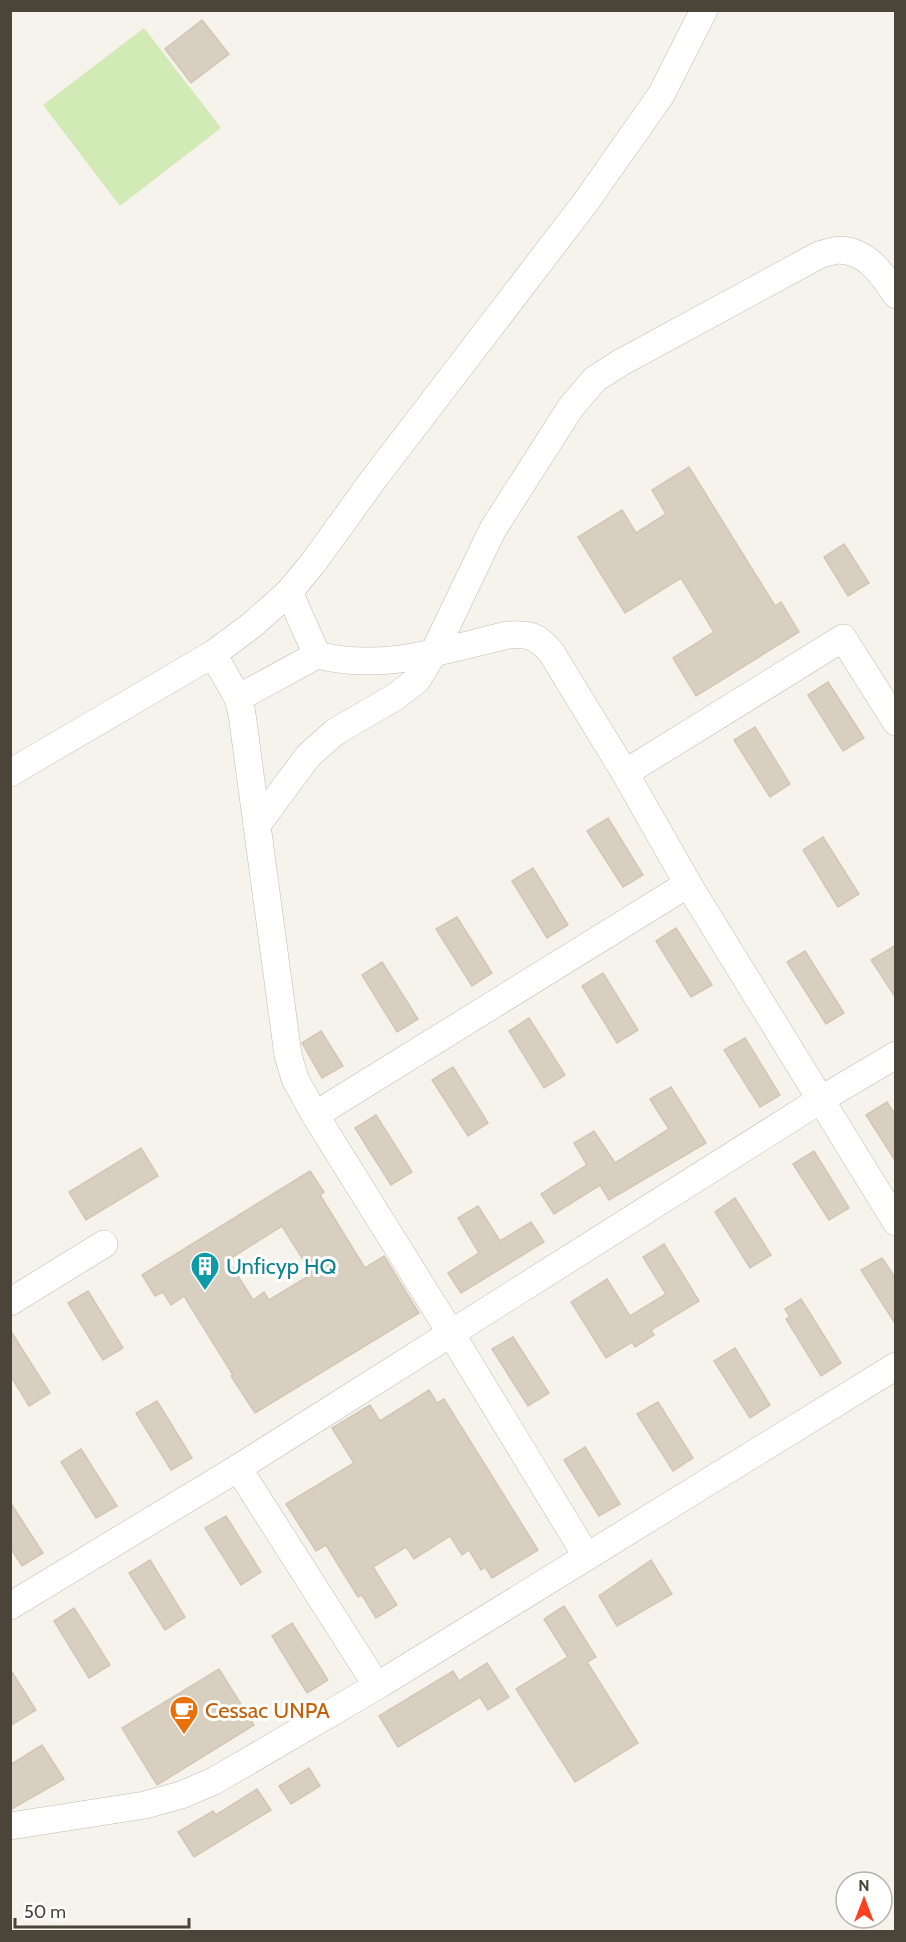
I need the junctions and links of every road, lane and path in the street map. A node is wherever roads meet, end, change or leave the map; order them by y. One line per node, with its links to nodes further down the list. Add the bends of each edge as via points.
1 (704, 10): 3 (street, via 661,95 585,203)
2 (896, 295): 4 (street, via 883,275 862,255 838,250 819,255 595,379 571,406 493,529)
3 (289, 592): 5 (street); 6 (street)
4 (434, 652): 6 (street, via 399,660 359,662); 10 (street, via 508,635 539,639 551,652); 11 (street, via 417,680 335,732 308,756)
5 (213, 654): 7 (street); 9 (street)
6 (325, 657): 7 (street)
7 (238, 698): 11 (street)
8 (896, 722): 10 (street, via 843,638)
9 (10, 773)
10 (625, 773): 12 (street)
11 (257, 825): 15 (street, via 288,1055 295,1079)
12 (688, 884): 14 (street); 15 (street)
13 (896, 1055): 14 (street)
14 (820, 1100): 16 (street); 19 (street)
15 (315, 1115): 19 (street)
16 (896, 1222)
17 (104, 1244): 18 (street)
18 (10, 1302)
19 (452, 1335): 21 (street); 22 (street)
20 (896, 1366): 22 (street)
21 (238, 1468): 23 (street); 24 (street)
22 (587, 1557): 24 (street)
23 (10, 1606)
24 (377, 1686): 25 (street, via 214,1782 181,1795 145,1805)
25 (10, 1826)

